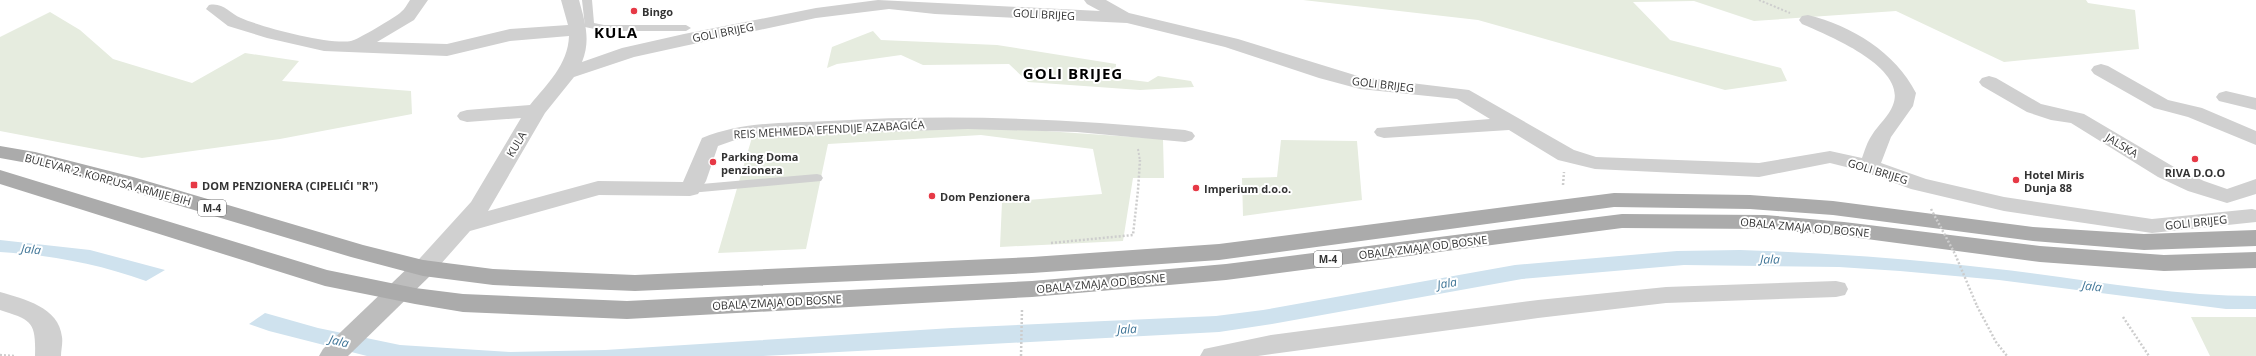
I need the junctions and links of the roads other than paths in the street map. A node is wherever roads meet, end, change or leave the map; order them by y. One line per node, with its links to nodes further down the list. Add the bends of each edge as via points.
1 (419, 0): 10 (street, via 408,16)
2 (570, 0): 9 (street, KULA)
3 (587, 0): 8 (lane, via 588,25 604,28)
4 (1093, 0): 6 (street)
5 (215, 9): 10 (street, via 234,22 274,34 324,45)
6 (1127, 18): 12 (street, GOLI BRIJEG, via 935,9 889,4 816,13 684,40 629,52); 18 (street, GOLI BRIJEG, via 1231,43 1360,83 1462,94)
7 (1808, 20): 23 (street, via 1851,38 1881,58 1900,81 1906,94 1903,106 1882,137)
8 (686, 28)
9 (578, 30): 10 (street, via 510,35 447,50); 12 (street, KULA, via 578,49)
10 (354, 47)
11 (2101, 70): 21 (street, via 2161,104 2195,112)
12 (567, 73): 16 (street, KULA)
13 (1989, 82): 28 (street, JALSKA, via 2034,108 2077,118 2166,172 2196,186)
14 (2226, 98): 15 (street)
15 (2256, 104)
16 (536, 111): 17 (street); 30 (street, KULA, via 480,206)
17 (467, 116)
18 (1511, 124): 19 (street); 23 (street, GOLI BRIJEG, via 1566,155 1595,163 1759,170 1830,157)
19 (1384, 132)
20 (1185, 136): 27 (street, REIS MEHMEDA EFENDIJE AZABAGIĆA, via 1062,125 964,123 746,132 722,136 710,142)
21 (2256, 139)
22 (0, 152): 33 (main road, BULEVAR 2. KORPUSA ARMIJE BIH / M-4, via 35,158 125,182 359,252)
23 (1869, 166): 29 (street, GOLI BRIJEG, via 1919,184 2004,204 2152,226)
24 (0, 177): 35 (main road, M-4, via 325,278)
25 (817, 178): 27 (lane)
26 (2256, 186): 28 (street)
27 (690, 189): 30 (street, via 598,188)
28 (2227, 196): 29 (street)
29 (2254, 217)
30 (464, 225): 33 (street, KULA)
31 (2256, 238): 33 (main road, OBALA ZMAJA OD BOSNE / M-4, via 2144,242 2033,234 1826,207 1750,202 1614,200 1219,252 1032,265 634,283 493,277)
32 (2256, 260): 35 (main road, OBALA ZMAJA OD BOSNE / M-4, via 2164,263 2040,254 1844,229 1765,222 1622,221 1226,272 1032,289 627,310 463,303)
33 (434, 263): 35 (main road)
34 (1836, 289): 40 (street, via 1666,295 1270,344)
35 (406, 294): 37 (main road)
36 (0, 300): 38 (street, via 28,310 43,322 49,336)
37 (360, 342): 39 (main road)
38 (48, 356)
39 (332, 356)
40 (1212, 356)

